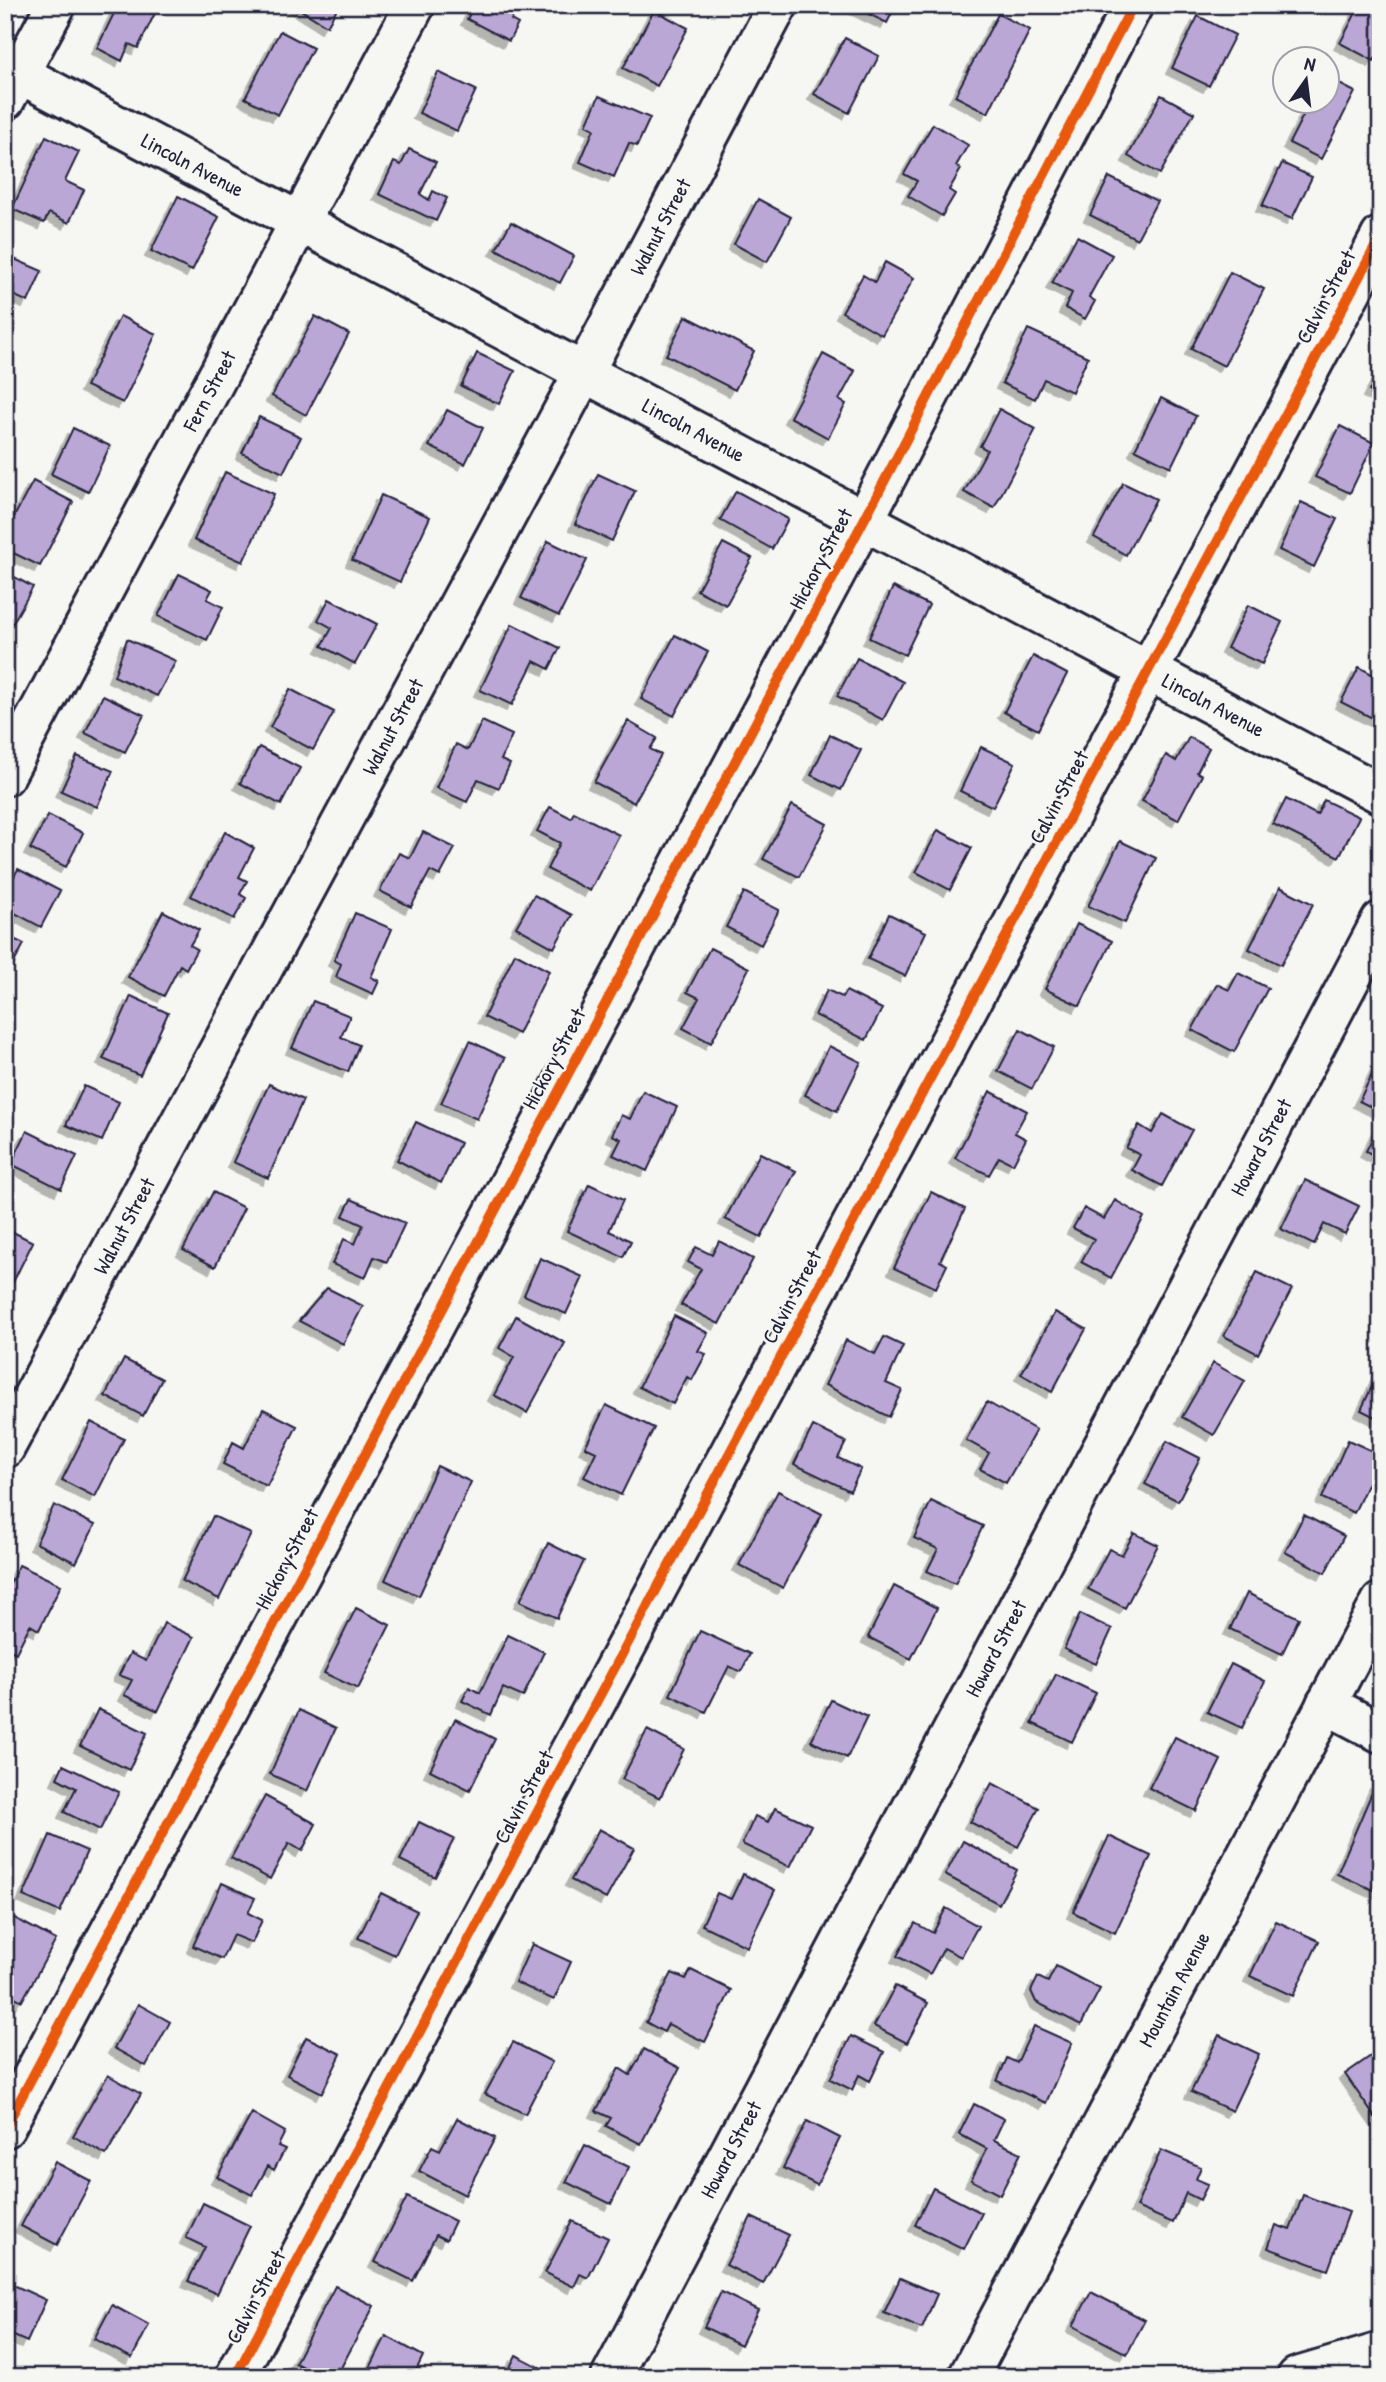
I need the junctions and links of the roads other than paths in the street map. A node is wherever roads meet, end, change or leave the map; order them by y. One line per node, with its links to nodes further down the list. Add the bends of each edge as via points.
1 (55, 5): 5 (street)
2 (415, 5): 6 (street, Fern Street)
3 (778, 5): 8 (street, Walnut Street)
4 (1133, 5): 9 (street, Hickory Street)
5 (10, 80): 6 (street, Lincoln Avenue)
6 (302, 222): 8 (street, Lincoln Avenue); 11 (street, Fern Street)
7 (1381, 236): 10 (street, Calvin Street)
8 (583, 372): 9 (street, Lincoln Avenue); 14 (street, Walnut Street)
9 (864, 520): 10 (street, Lincoln Avenue); 18 (street, Hickory Street)
10 (1149, 671): 12 (street, Lincoln Avenue); 21 (street, Calvin Street)
11 (5, 776)
12 (1381, 794)
13 (1381, 921): 22 (street, Howard Street)
14 (5, 1448)
15 (1381, 1602): 16 (street, Mountain Avenue)
16 (1326, 1704): 17 (street); 23 (street, Mountain Avenue)
17 (1381, 1733)
18 (5, 2128)
19 (1381, 2352): 20 (street)
20 (1298, 2376)
21 (235, 2377)
22 (611, 2377)
23 (968, 2377)

